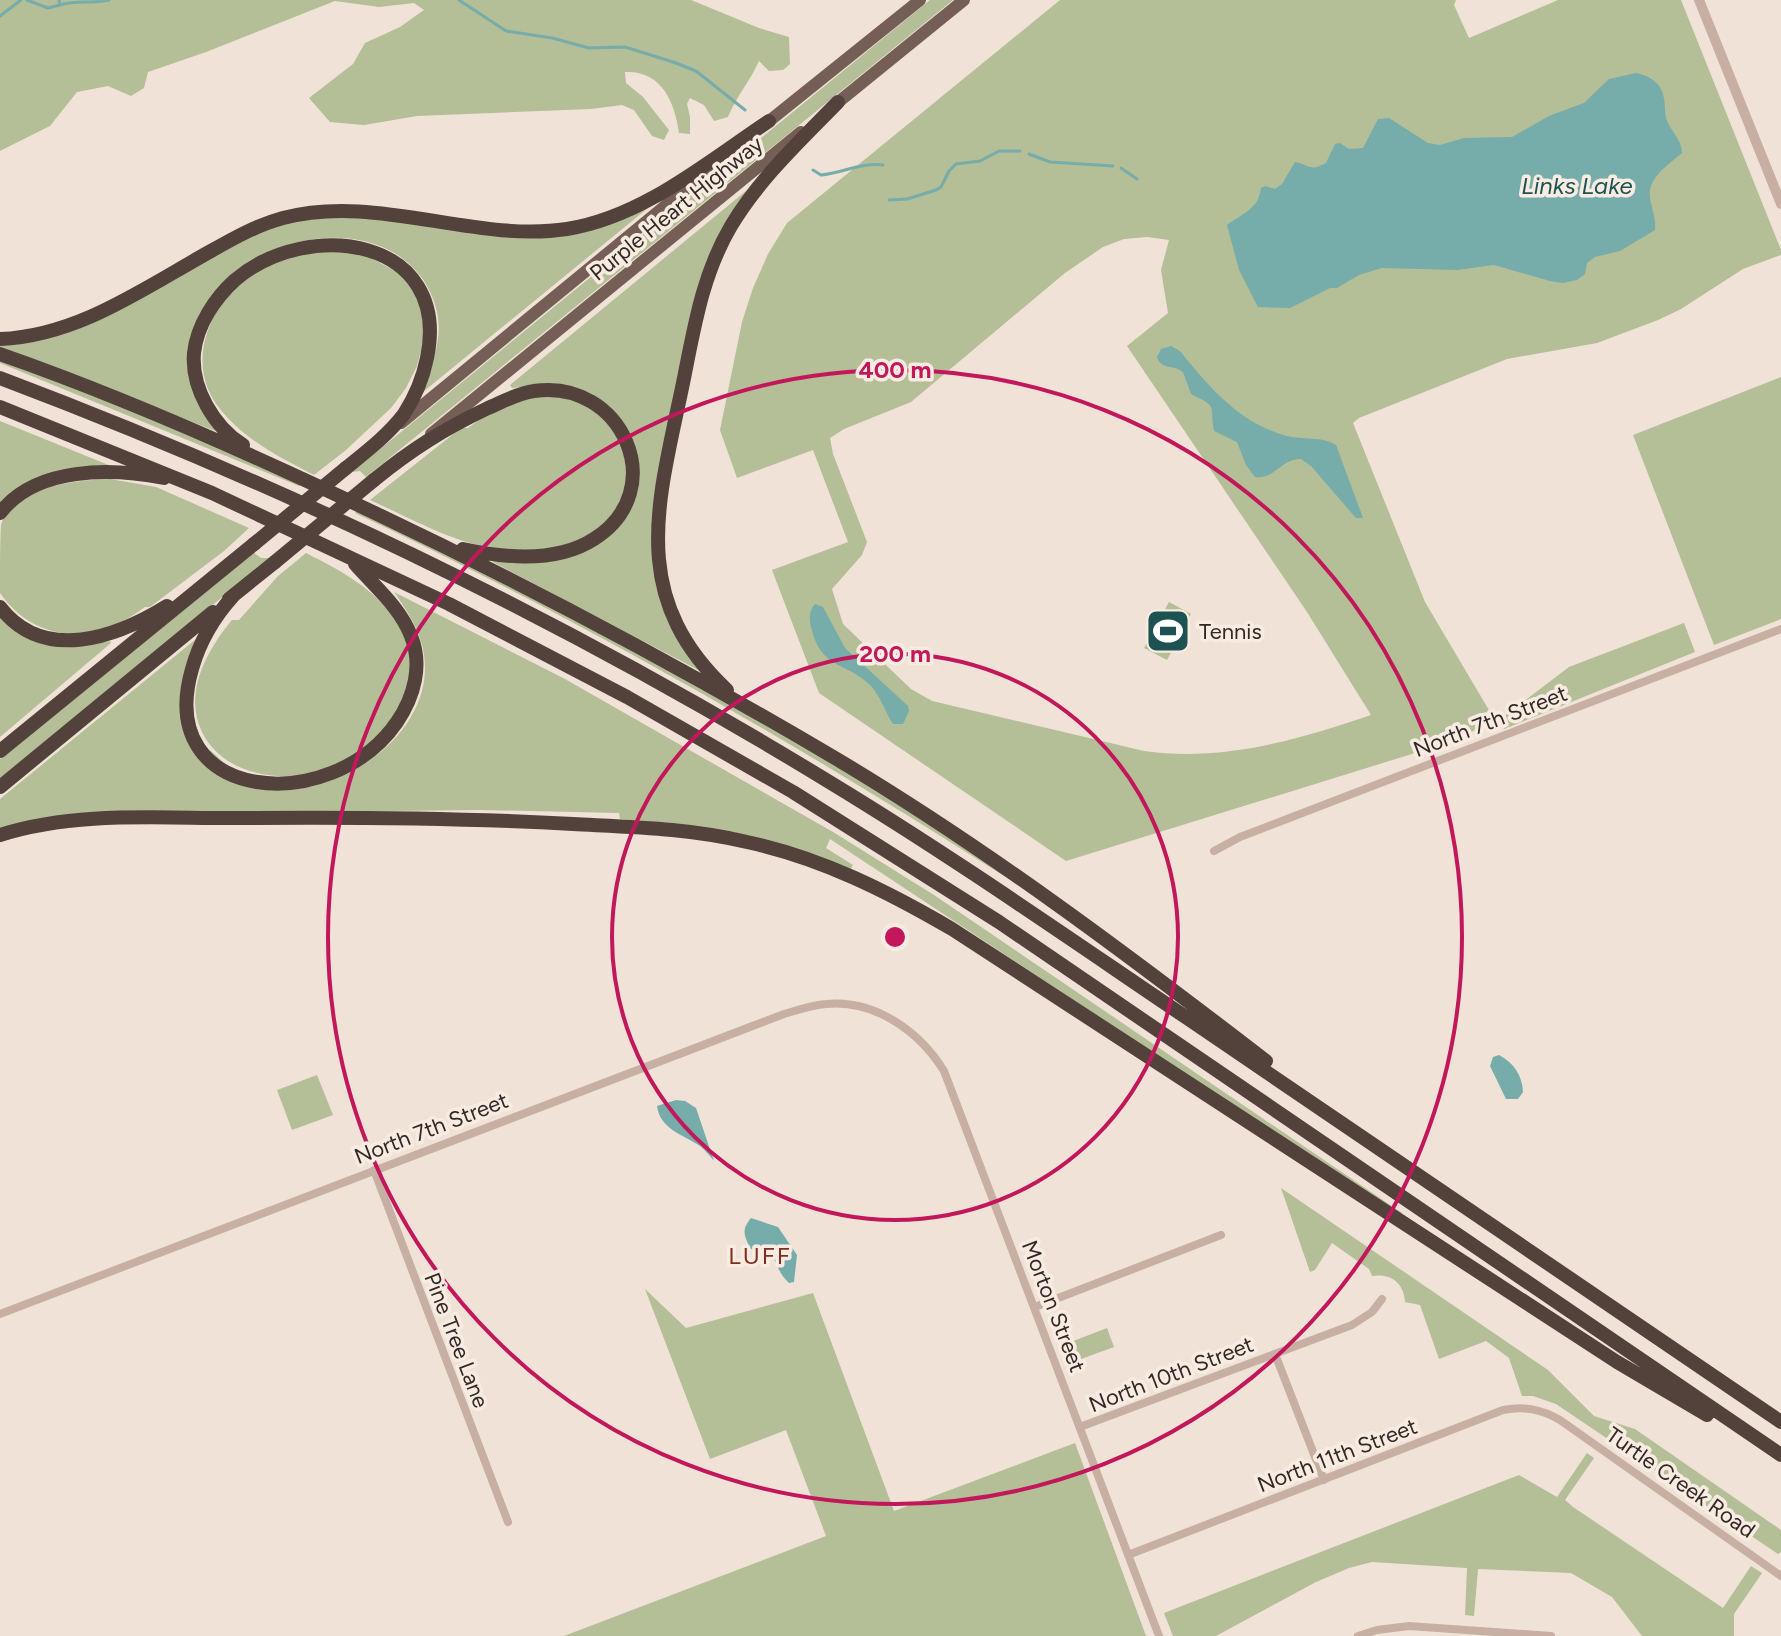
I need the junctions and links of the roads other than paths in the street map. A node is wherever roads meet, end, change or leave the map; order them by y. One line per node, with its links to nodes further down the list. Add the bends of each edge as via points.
1 (920, 0): 5 (main road, Purple Heart Highway)
2 (964, 0): 4 (main road, Purple Heart Highway)
3 (1699, 0): 6 (street)
4 (838, 102): 12 (main road, Purple Heart Highway); 22 (highway, via 761,182 717,253 698,307 659,498 657,544 671,611 703,664)
5 (769, 121): 7 (highway, via 660,193 589,224 519,231 350,211 305,213 246,232 83,321 40,335); 11 (main road, Purple Heart Highway)
6 (1781, 204)
7 (0, 339)
8 (0, 354): 13 (highway)
9 (0, 378): 28 (highway, via 167,444 432,564 716,715 973,873)
10 (0, 407): 14 (highway)
11 (380, 440): 13 (highway, via 409,405 426,366 430,316 422,291 405,270 381,254 343,245 292,249 259,263 224,291 200,329 194,356 197,384 214,417 236,441); 18 (highway, bridge)
12 (413, 448): 16 (highway, via 501,402 553,389 579,394 608,413 632,458 625,504 603,532 582,545 505,556); 19 (highway, bridge)
13 (270, 463): 16 (highway)
14 (212, 493): 15 (highway, via 152,476 78,475 27,489); 17 (highway)
15 (0, 513)
16 (432, 540): 22 (highway)
17 (350, 558): 19 (highway, via 401,615 415,646 417,669 409,700 391,731 361,759 326,777 291,784 252,782 214,763 195,741 187,716 188,681 204,637); 38 (highway, via 627,697 907,863)
18 (211, 578): 20 (highway, via 157,613 90,639 43,638 21,628); 23 (highway)
19 (234, 595): 24 (highway)
20 (0, 607)
21 (1781, 629): 26 (street, North 7th Street)
22 (742, 704): 28 (highway, via 996,862 1123,952)
23 (0, 751)
24 (0, 787)
25 (0, 835): 38 (highway, via 97,819 411,817 691,831 816,862 952,929 1617,1362)
26 (1214, 851)
27 (880, 1014): 29 (street, North 7th Street, via 829,1003 784,1014); 32 (street, Morton Street, via 917,1036 944,1071)
28 (1381, 1150): 36 (highway)
29 (374, 1170): 33 (street, North 7th Street); 40 (street, Pine Tree Lane)
30 (1221, 1235): 32 (street)
31 (1382, 1299): 34 (street, North 10th Street, via 1362,1320)
32 (1035, 1307): 37 (street, Morton Street)
33 (0, 1314)
34 (1275, 1354): 37 (street, North 10th Street); 39 (street)
35 (1560, 1420): 39 (street, North 11th Street, via 1533,1409 1503,1410); 42 (street, Turtle Creek Road)
36 (1781, 1422)
37 (1080, 1427): 41 (street, Morton Street)
38 (1781, 1457)
39 (1324, 1480): 41 (street, North 11th Street)
40 (508, 1522)
41 (1128, 1555): 44 (street, Morton Street)
42 (1781, 1576)
43 (1445, 1632): 45 (street, via 1395,1627); 46 (street)
44 (1159, 1636)
45 (1358, 1636)
46 (1551, 1636)

